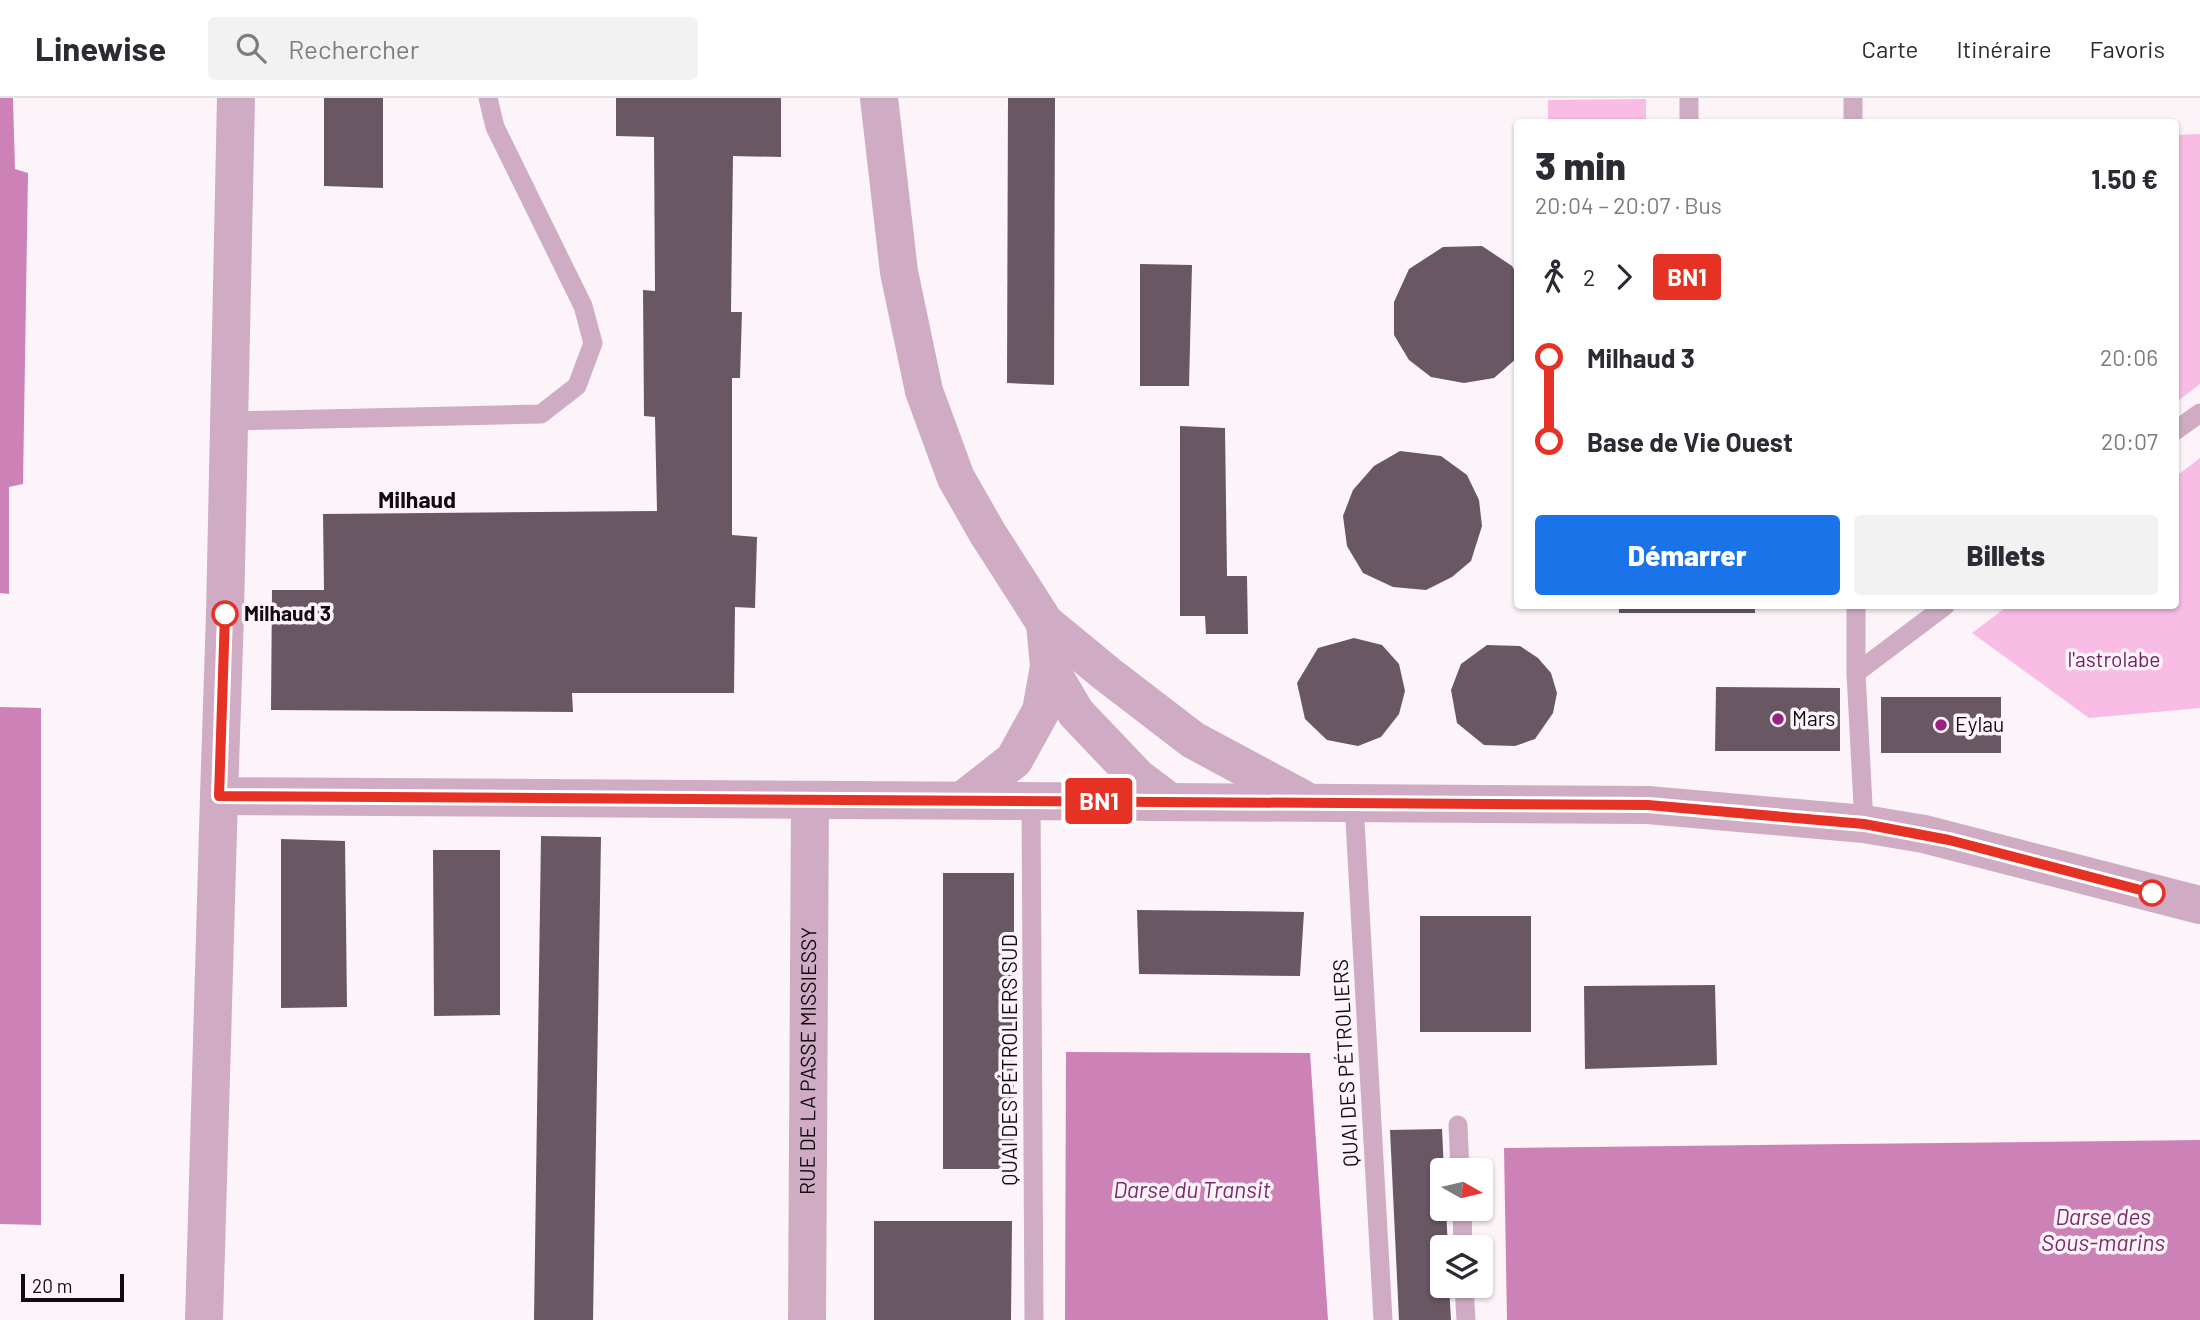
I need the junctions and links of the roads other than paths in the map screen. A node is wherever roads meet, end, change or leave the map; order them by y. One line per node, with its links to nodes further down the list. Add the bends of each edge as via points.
1 (236, 98): 9 (street)
2 (488, 98): 9 (lane, via 495,127 583,306 593,343 578,386 541,414)
3 (879, 98): 13 (street, via 899,272 924,391 956,478)
4 (1689, 98): 6 (lane)
5 (1853, 98): 7 (lane)
6 (1689, 119)
7 (1853, 119)
8 (2200, 412): 10 (lane)
9 (229, 421): 16 (street)
10 (2179, 428)
11 (1856, 609): 15 (lane)
12 (1941, 609): 15 (lane)
13 (1045, 623): 14 (street); 21 (street, via 1193,740)
14 (1049, 667): 17 (street, via 1041,711 1014,760); 20 (street, via 1076,713 1138,778)
15 (1856, 673): 23 (lane)
16 (219, 796): 19 (street); 28 (street)
17 (963, 800): 18 (street); 19 (street)
18 (1031, 800): 20 (street); 30 (lane, QUAI DES PÉTROLIERS SUD)
19 (810, 801): 29 (street, RUE DE LA PASSE MISSIESSY)
20 (1170, 802): 21 (street)
21 (1308, 802): 22 (street)
22 (1354, 803): 23 (street, via 1648,805); 31 (lane, QUAI DES PÉTROLIERS)
23 (1864, 824): 24 (street, via 1949,840)
24 (2200, 905)
25 (1458, 1125): 26 (lane)
26 (1459, 1158)
27 (1465, 1298): 32 (lane)
28 (204, 1320)
29 (807, 1320)
30 (1034, 1320)
31 (1383, 1320)
32 (1466, 1320)

